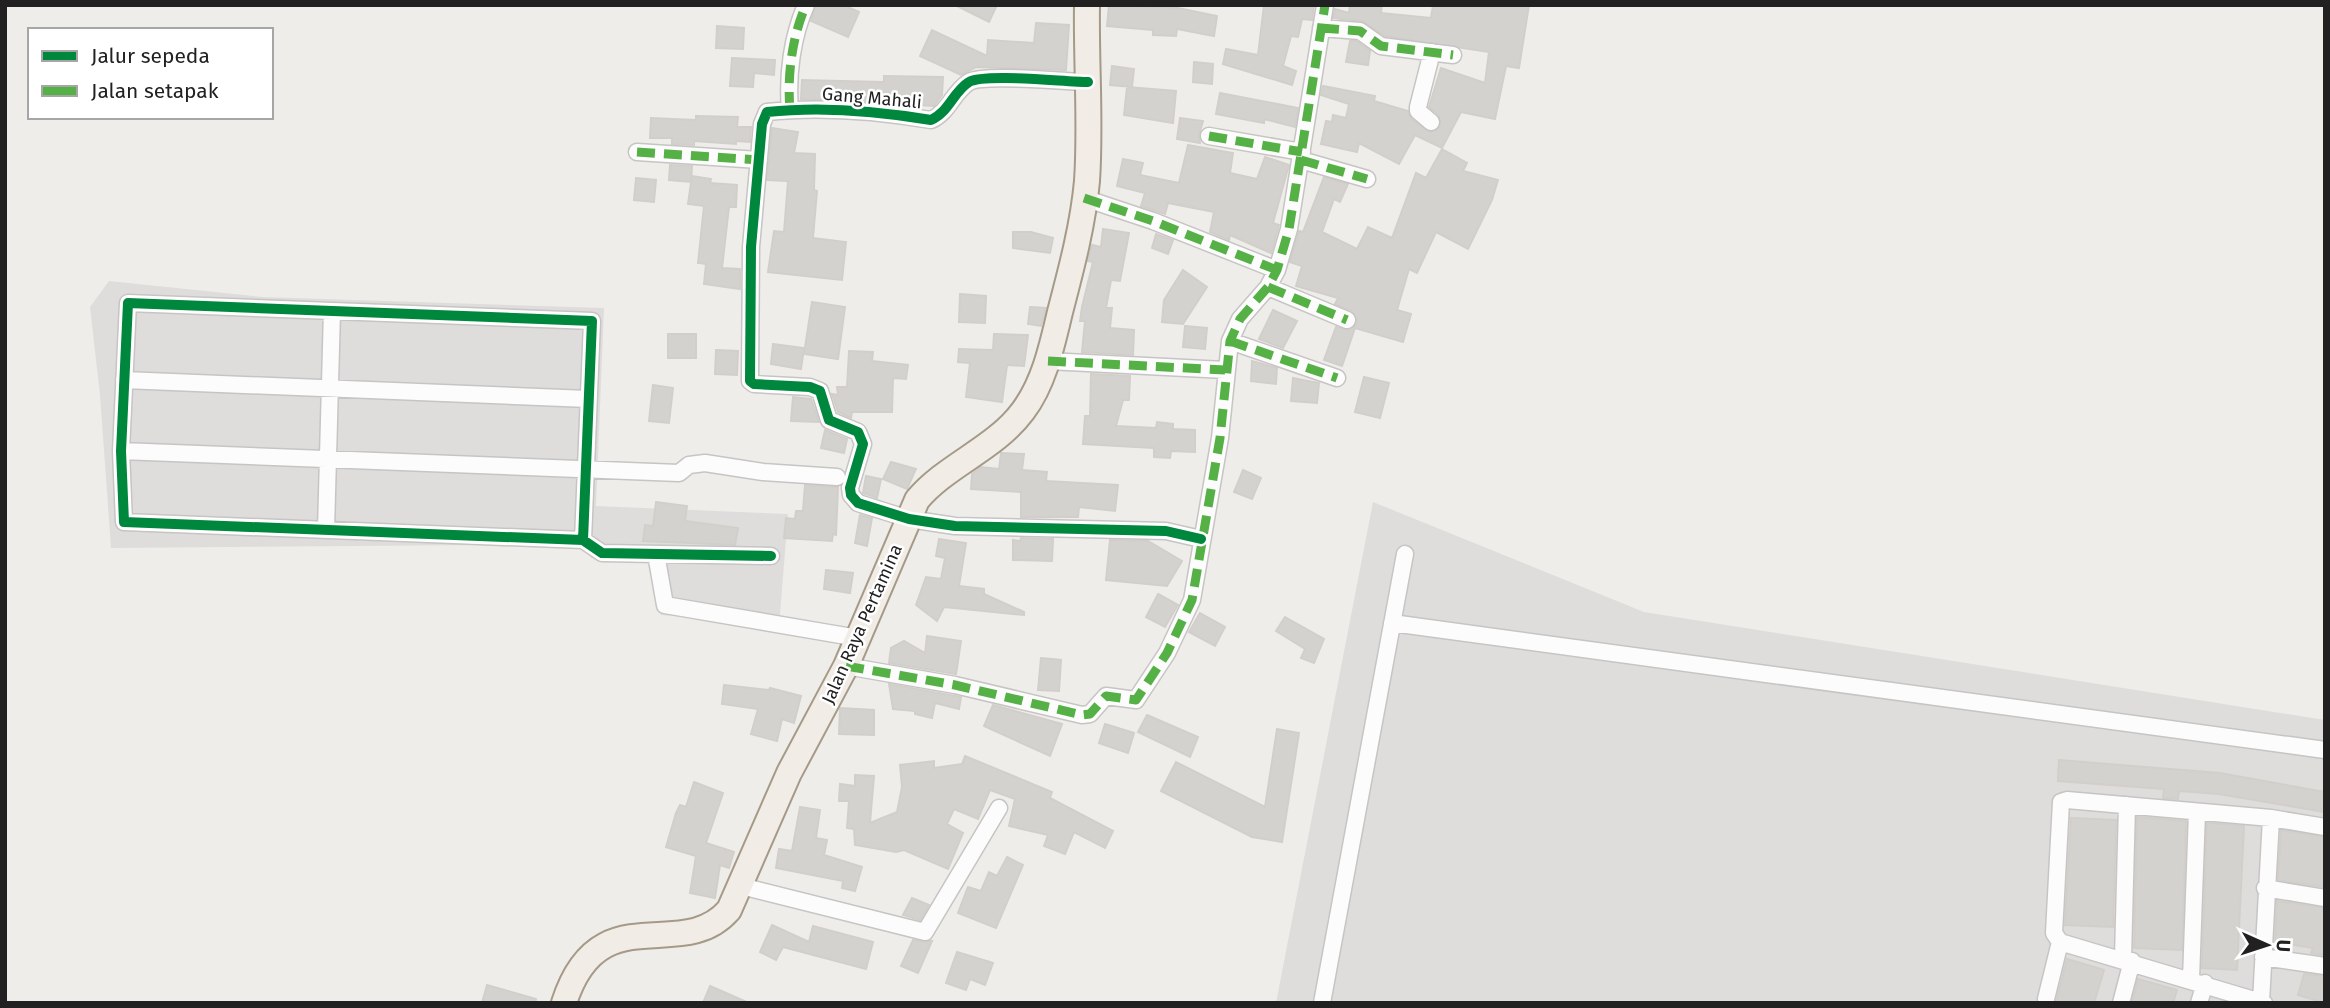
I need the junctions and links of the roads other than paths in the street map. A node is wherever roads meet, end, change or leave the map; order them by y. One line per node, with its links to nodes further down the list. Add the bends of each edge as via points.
1 (806, 5): 8 (street, via 794,44 788,85)
2 (1087, 5): 7 (main road, Jalan Raya Pertamina)
3 (1325, 5): 4 (street)
4 (1321, 28): 5 (street, via 1360,31 1381,46); 12 (street)
5 (1432, 52): 6 (street); 9 (street, via 1418,107)
6 (1453, 55)
7 (1088, 82): 8 (street, Gang Mahali, via 979,78 963,86 942,115 931,120 855,111); 15 (main road, Jalan Raya Pertamina)
8 (790, 110): 13 (street, Gang Mahali, via 764,115)
9 (1431, 122)
10 (1209, 136): 12 (street)
11 (637, 152): 13 (street)
12 (1302, 156): 14 (street); 16 (street)
13 (759, 160): 31 (street, via 751,247 750,381 820,391 829,420 858,432 862,439 850,488 855,501)
14 (1367, 179)
15 (1084, 198): 16 (street); 21 (main road, Jalan Raya Pertamina)
16 (1277, 270): 17 (street)
17 (1268, 287): 19 (street); 20 (street, via 1240,319)
18 (332, 311): 24 (street, via 128,303); 25 (street); 26 (street, via 592,321)
19 (1347, 320)
20 (1230, 341): 22 (street); 23 (street)
21 (1048, 361): 22 (street); 31 (main road, Jalan Raya Pertamina, via 1022,412 1000,435 928,487)
22 (1225, 370): 33 (street, via 1220,438)
23 (1337, 378)
24 (124, 380): 25 (street); 27 (street)
25 (330, 388): 26 (street); 28 (street)
26 (589, 399): 29 (street)
27 (121, 451): 28 (street); 32 (street, via 124,522)
28 (328, 458): 29 (street); 32 (street)
29 (585, 468): 30 (street, via 679,473 689,465 705,463); 34 (street)
30 (837, 477)
31 (909, 519): 33 (street, via 955,526 1166,531); 39 (main road, Jalan Raya Pertamina)
32 (326, 530): 34 (street)
33 (1201, 538): 40 (street, via 1192,600 1167,653 1136,700 1106,696 1090,714 1082,715 955,685)
34 (583, 540): 35 (street, via 602,553)
35 (656, 554): 37 (street); 39 (street, via 666,605)
36 (1405, 554): 38 (street)
37 (771, 555)
38 (1392, 624): 41 (street); 58 (street)
39 (859, 638): 40 (main road, Jalan Raya Pertamina)
40 (846, 666): 47 (main road, Jalan Raya Pertamina, via 789,773)
41 (2325, 750)
42 (2127, 805): 44 (street); 50 (street, via 2062,802 2054,933); 52 (street)
43 (999, 808): 47 (street, via 925,932)
44 (2197, 812): 45 (street); 54 (street)
45 (2271, 818): 46 (street); 48 (street)
46 (2325, 827)
47 (741, 886): 57 (main road, Jalan Raya Pertamina, via 716,925 699,931 637,934 596,951 580,966)
48 (2265, 888): 49 (street); 51 (street)
49 (2325, 898)
50 (2060, 942): 52 (street); 55 (street)
51 (2263, 957): 53 (street); 56 (street)
52 (2128, 960): 54 (street); 59 (street)
53 (2325, 966)
54 (2198, 981): 56 (street); 60 (street)
55 (2046, 999)
56 (2263, 1002)
57 (564, 1003)
58 (1322, 1003)
59 (2121, 1003)
60 (2199, 1003)

